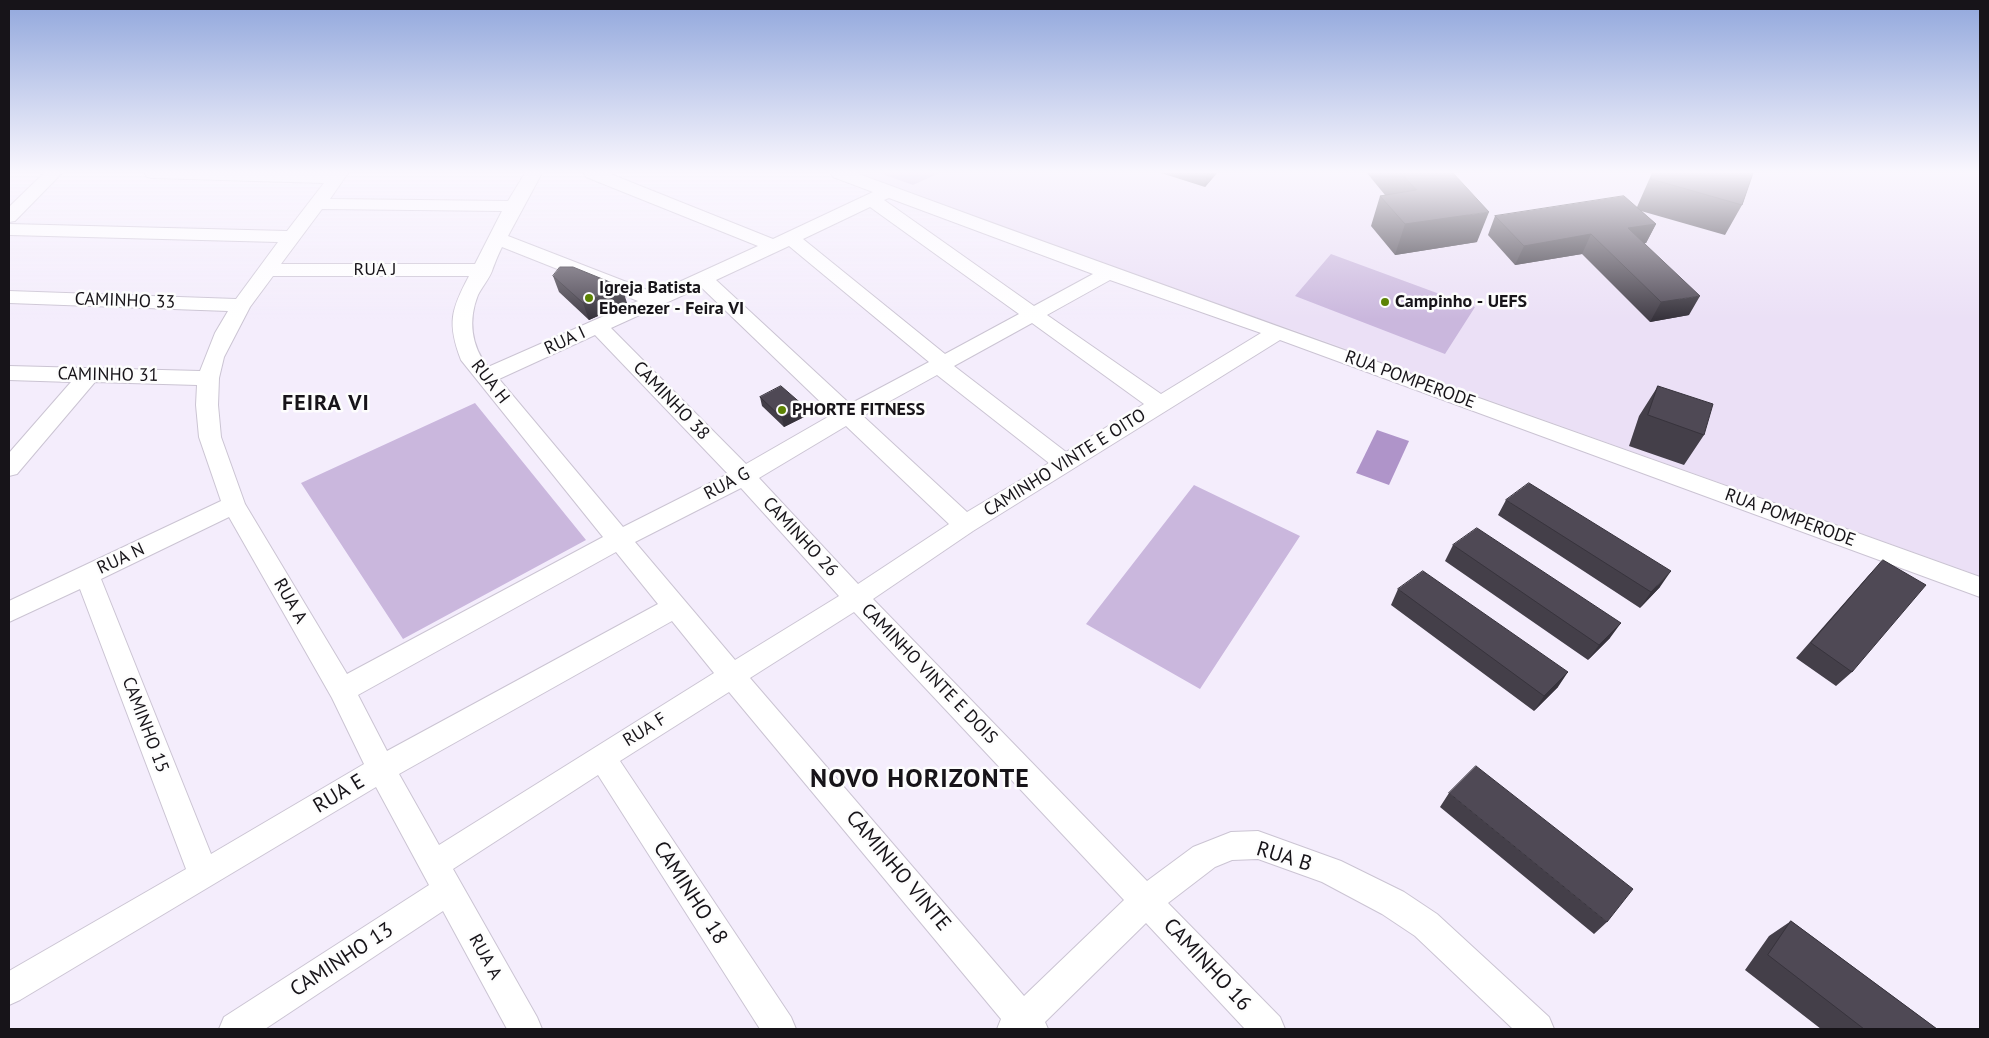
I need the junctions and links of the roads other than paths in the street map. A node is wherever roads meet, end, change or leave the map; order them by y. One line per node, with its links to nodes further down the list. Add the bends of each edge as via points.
1 (302, 221): 8 (street, RUA A)
2 (507, 221): 9 (street, RUA H)
3 (725, 221): 10 (street)
4 (826, 221): 10 (street, RUA I)
5 (902, 221): 18 (street)
6 (975, 221): 13 (street, RUA POMPERODE)
7 (9, 229): 8 (street)
8 (290, 237): 11 (street, RUA A)
9 (498, 239): 12 (street, RUA H); 16 (street)
10 (782, 242): 14 (street, RUA I); 21 (street)
11 (268, 270): 12 (street, RUA J); 17 (street, RUA A)
12 (483, 270): 24 (street, RUA H, via 468,296 461,320 470,360)
13 (1109, 273): 18 (street, RUA G); 20 (street, RUA POMPERODE)
14 (703, 279): 16 (street, RUA I); 27 (street)
15 (9, 297): 17 (street, CAMINHO 33)
16 (654, 300): 19 (street, RUA I)
17 (242, 304): 25 (street, RUA A, via 225,333)
18 (1034, 314): 21 (street, RUA G); 26 (street)
19 (597, 326): 24 (street, RUA I); 30 (street, CAMINHO 38)
20 (1278, 332): 26 (street, CAMINHO VINTE E OITO); 35 (street, RUA POMPERODE)
21 (941, 364): 27 (street, RUA G); 29 (street)
22 (9, 373): 23 (street, CAMINHO 31)
23 (89, 375): 25 (street, CAMINHO 31); 28 (street)
24 (485, 377): 33 (street, RUA H)
25 (208, 378): 31 (street, RUA A, via 210,437)
26 (1159, 404): 29 (street, CAMINHO VINTE E OITO)
27 (848, 415): 30 (street, RUA G); 32 (street)
28 (11, 462)
29 (1066, 464): 32 (street, CAMINHO VINTE E OITO)
30 (744, 476): 33 (street, RUA G); 36 (street, CAMINHO 26)
31 (234, 505): 34 (street, RUA N); 40 (street, RUA A)
32 (965, 525): 36 (street, CAMINHO VINTE E OITO)
33 (618, 540): 37 (street, RUA H); 40 (street, RUA G)
34 (86, 575): 38 (street, RUA N); 43 (street, CAMINHO 15)
35 (1980, 586)
36 (856, 598): 39 (street, RUA F); 45 (street, CAMINHO VINTE E DOIS)
37 (675, 607): 39 (street, CAMINHO VINTE); 42 (street, RUA E)
38 (9, 612)
39 (732, 676): 41 (street, RUA F); 47 (street, CAMINHO VINTE)
40 (342, 690): 42 (street, RUA A)
41 (602, 757): 44 (street, RUA F); 50 (street, CAMINHO 18)
42 (381, 768): 43 (street, RUA E); 44 (street, RUA A)
43 (204, 875): 46 (street, RUA E)
44 (442, 877): 48 (street, CAMINHO 13); 49 (street, RUA A)
45 (1146, 901): 47 (street, RUA B); 51 (street, CAMINHO 16); 52 (street, RUA B, via 1204,857 1231,846 1258,845 1330,871 1392,903 1426,925)
46 (9, 989)
47 (1023, 1026)
48 (236, 1029)
49 (525, 1029)
50 (779, 1029)
51 (1268, 1029)
52 (1538, 1029)

